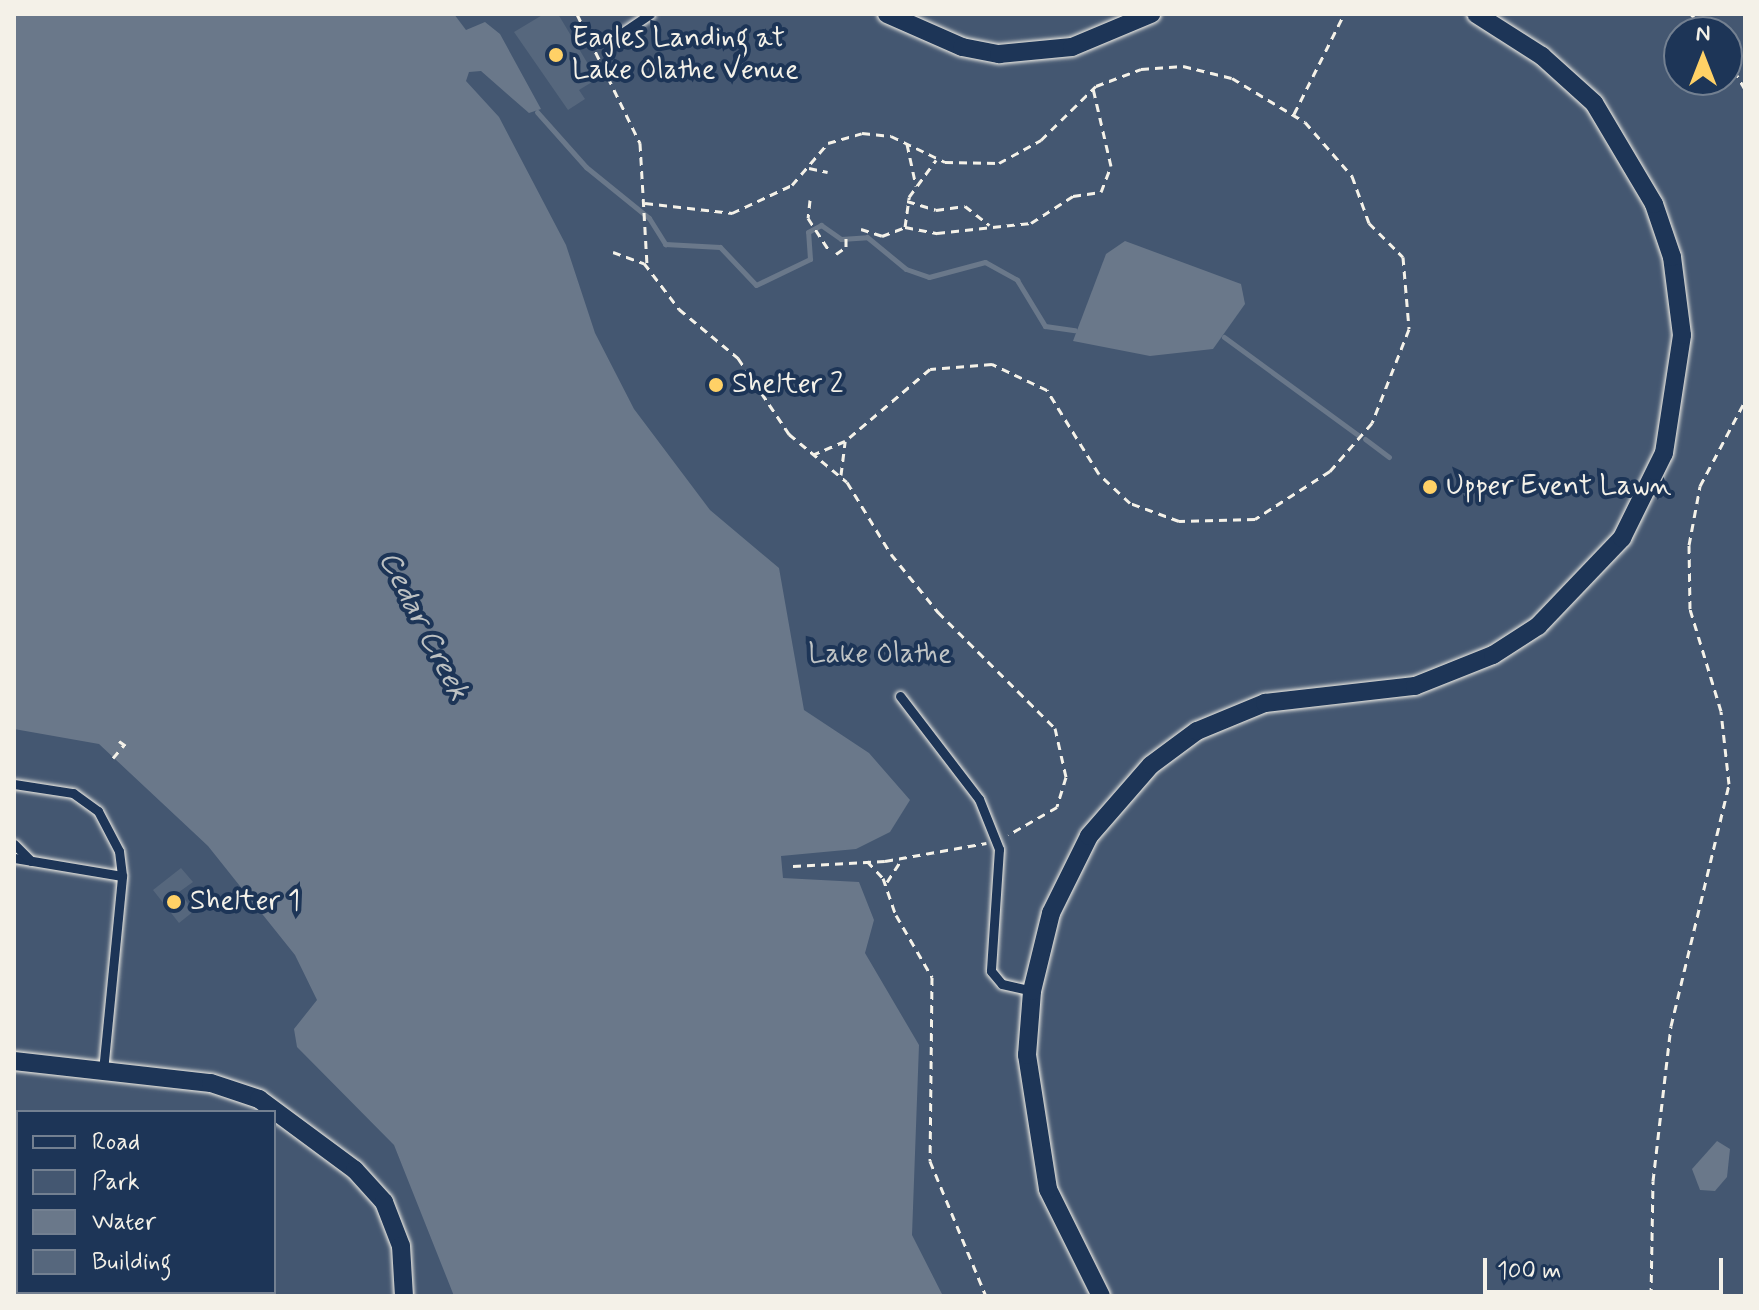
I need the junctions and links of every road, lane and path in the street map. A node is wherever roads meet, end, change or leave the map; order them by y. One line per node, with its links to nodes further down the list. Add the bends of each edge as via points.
1 (577, 14): 17 (path, via 635,127)
2 (650, 14): 7 (lane)
3 (887, 14): 4 (street, via 962,47 999,54 1072,47)
4 (1151, 14)
5 (1344, 14): 9 (path)
6 (1476, 14): 46 (street, via 1533,49 1594,103 1626,149 1665,231 1680,300 1680,374 1674,418 1644,503 1565,604 1493,655 1379,693 1265,703 1172,746 1075,859 1051,913)
7 (616, 37)
8 (1093, 88): 9 (path, via 1141,69 1183,66 1232,78); 11 (path, via 1026,151 989,165); 18 (path, via 1106,125 1108,185 1073,196 1043,220)
9 (1294, 114): 27 (path, via 1352,176 1369,223 1399,251 1405,277 1409,329 1384,398 1361,439 1330,471 1255,519 1219,524 1165,517 1108,485 1047,390 1015,371 971,362 917,376)
10 (907, 144): 11 (path); 12 (path, via 872,132 842,137 820,149); 14 (path)
11 (936, 160): 14 (path)
12 (808, 168): 13 (path); 17 (path, via 781,193 725,215)
13 (828, 172)
14 (916, 187): 16 (path)
15 (810, 200): 22 (path, via 813,227)
16 (907, 201): 18 (path, via 936,210 965,206); 19 (path)
17 (645, 203): 25 (path, via 640,220)
18 (989, 225): 19 (path, via 937,233)
19 (905, 227): 20 (path, via 882,236)
20 (861, 229)
21 (846, 235): 24 (path, via 847,243)
22 (829, 250)
23 (613, 252): 25 (path)
24 (836, 254)
25 (647, 266): 28 (path, via 679,309 738,358 780,423)
26 (1745, 401): 54 (path, via 1700,486 1689,545 1690,609 1721,711 1729,784 1671,1026 1653,1181)
27 (845, 441): 28 (path); 29 (path)
28 (814, 454): 29 (path)
29 (841, 475): 36 (path, via 938,612 1055,728 1066,777 1057,807)
30 (900, 696): 46 (lane, via 979,799 999,849 991,971 1002,984)
31 (119, 741): 32 (path)
32 (124, 745): 33 (path); 34 (path)
33 (129, 748)
34 (113, 758)
35 (14, 784): 44 (lane, via 73,793 98,811 119,851)
36 (1006, 836)
37 (990, 843): 40 (path)
38 (14, 844): 42 (lane)
39 (14, 858): 42 (lane)
40 (902, 859): 41 (path); 45 (path)
41 (867, 861): 43 (path); 45 (path)
42 (33, 863): 44 (lane)
43 (793, 866)
44 (122, 876): 48 (lane)
45 (887, 884): 52 (path, via 933,986 930,1161)
46 (1032, 991): 53 (street, via 1027,1055 1039,1159 1062,1225)
47 (14, 1061): 48 (street)
48 (103, 1071): 49 (street, via 236,1089)
49 (270, 1110)
50 (276, 1114): 51 (street, via 307,1133 384,1202 401,1246)
51 (404, 1296)
52 (986, 1296)
53 (1101, 1296)
54 (1651, 1296)

